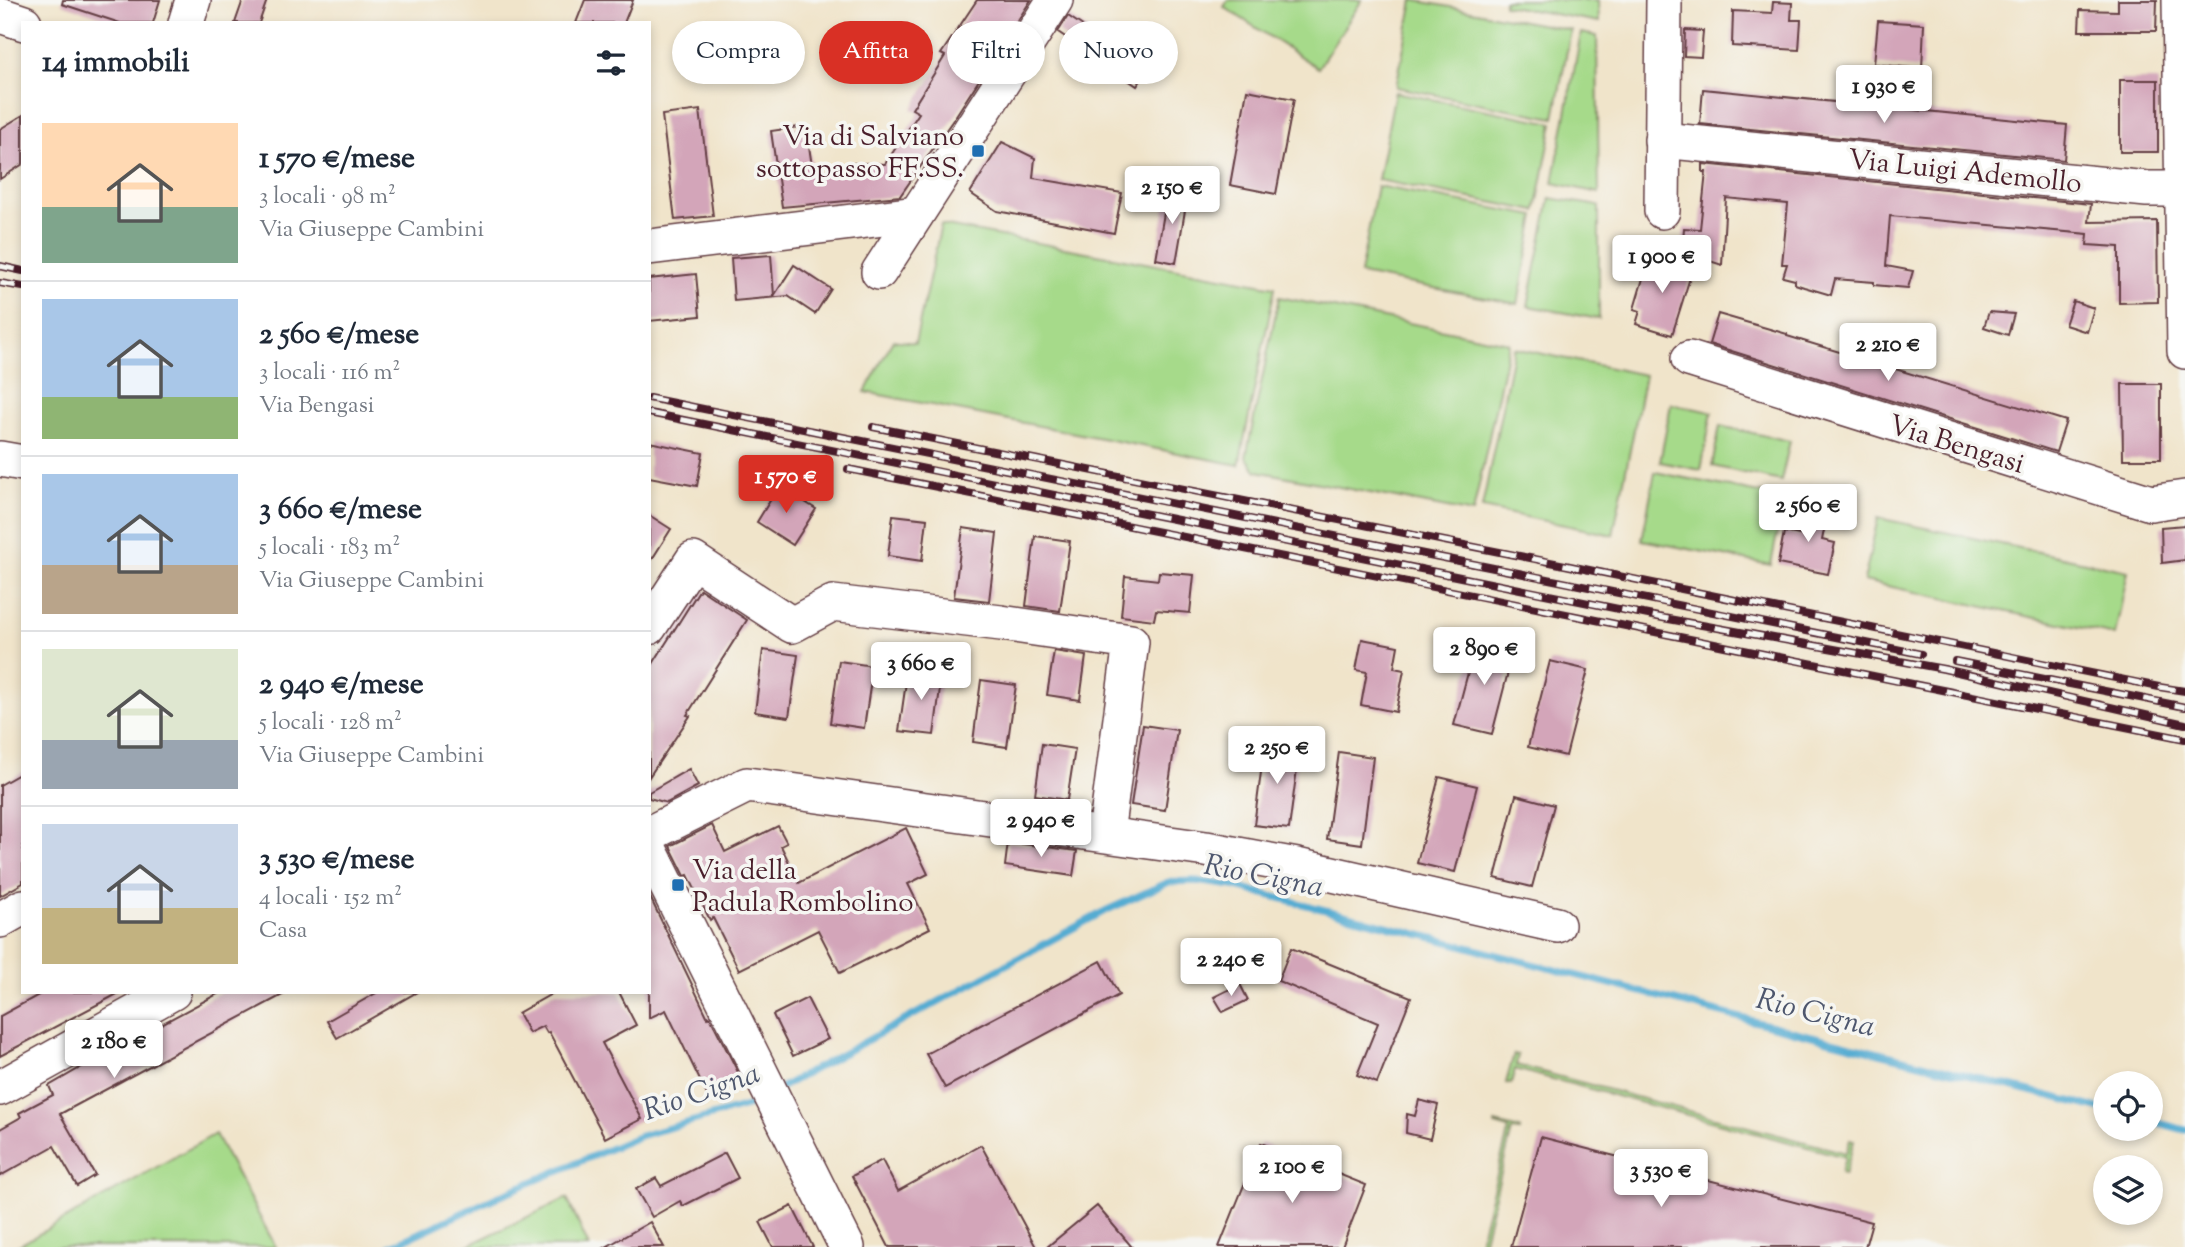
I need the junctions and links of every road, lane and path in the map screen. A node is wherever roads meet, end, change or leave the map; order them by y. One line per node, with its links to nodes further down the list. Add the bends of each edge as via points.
1 (193, 0): 6 (street)
2 (1055, 0): 11 (street)
3 (1664, 0): 8 (street)
4 (2180, 0): 9 (street)
5 (0, 15): 7 (street)
6 (187, 21)
7 (21, 22)
8 (1662, 140): 9 (street, Via Luigi Ademollo); 10 (street)
9 (2184, 189): 14 (street)
10 (1662, 211)
11 (916, 214): 12 (street); 13 (street)
12 (651, 247)
13 (879, 272)
14 (2185, 351)
15 (1689, 359): 18 (street, Via Bengasi, via 2151,503)
16 (0, 459): 17 (street)
17 (21, 463)
18 (2185, 498)
19 (651, 624): 21 (street, via 693,560 792,625 833,603 1131,642)
20 (651, 833): 21 (street, via 747,785)
21 (1107, 834): 25 (street, via 1297,866)
22 (651, 853): 28 (street)
23 (21, 908): 24 (street)
24 (0, 920)
25 (1557, 925)
26 (169, 994): 27 (street)
27 (0, 1088)
28 (847, 1247)

